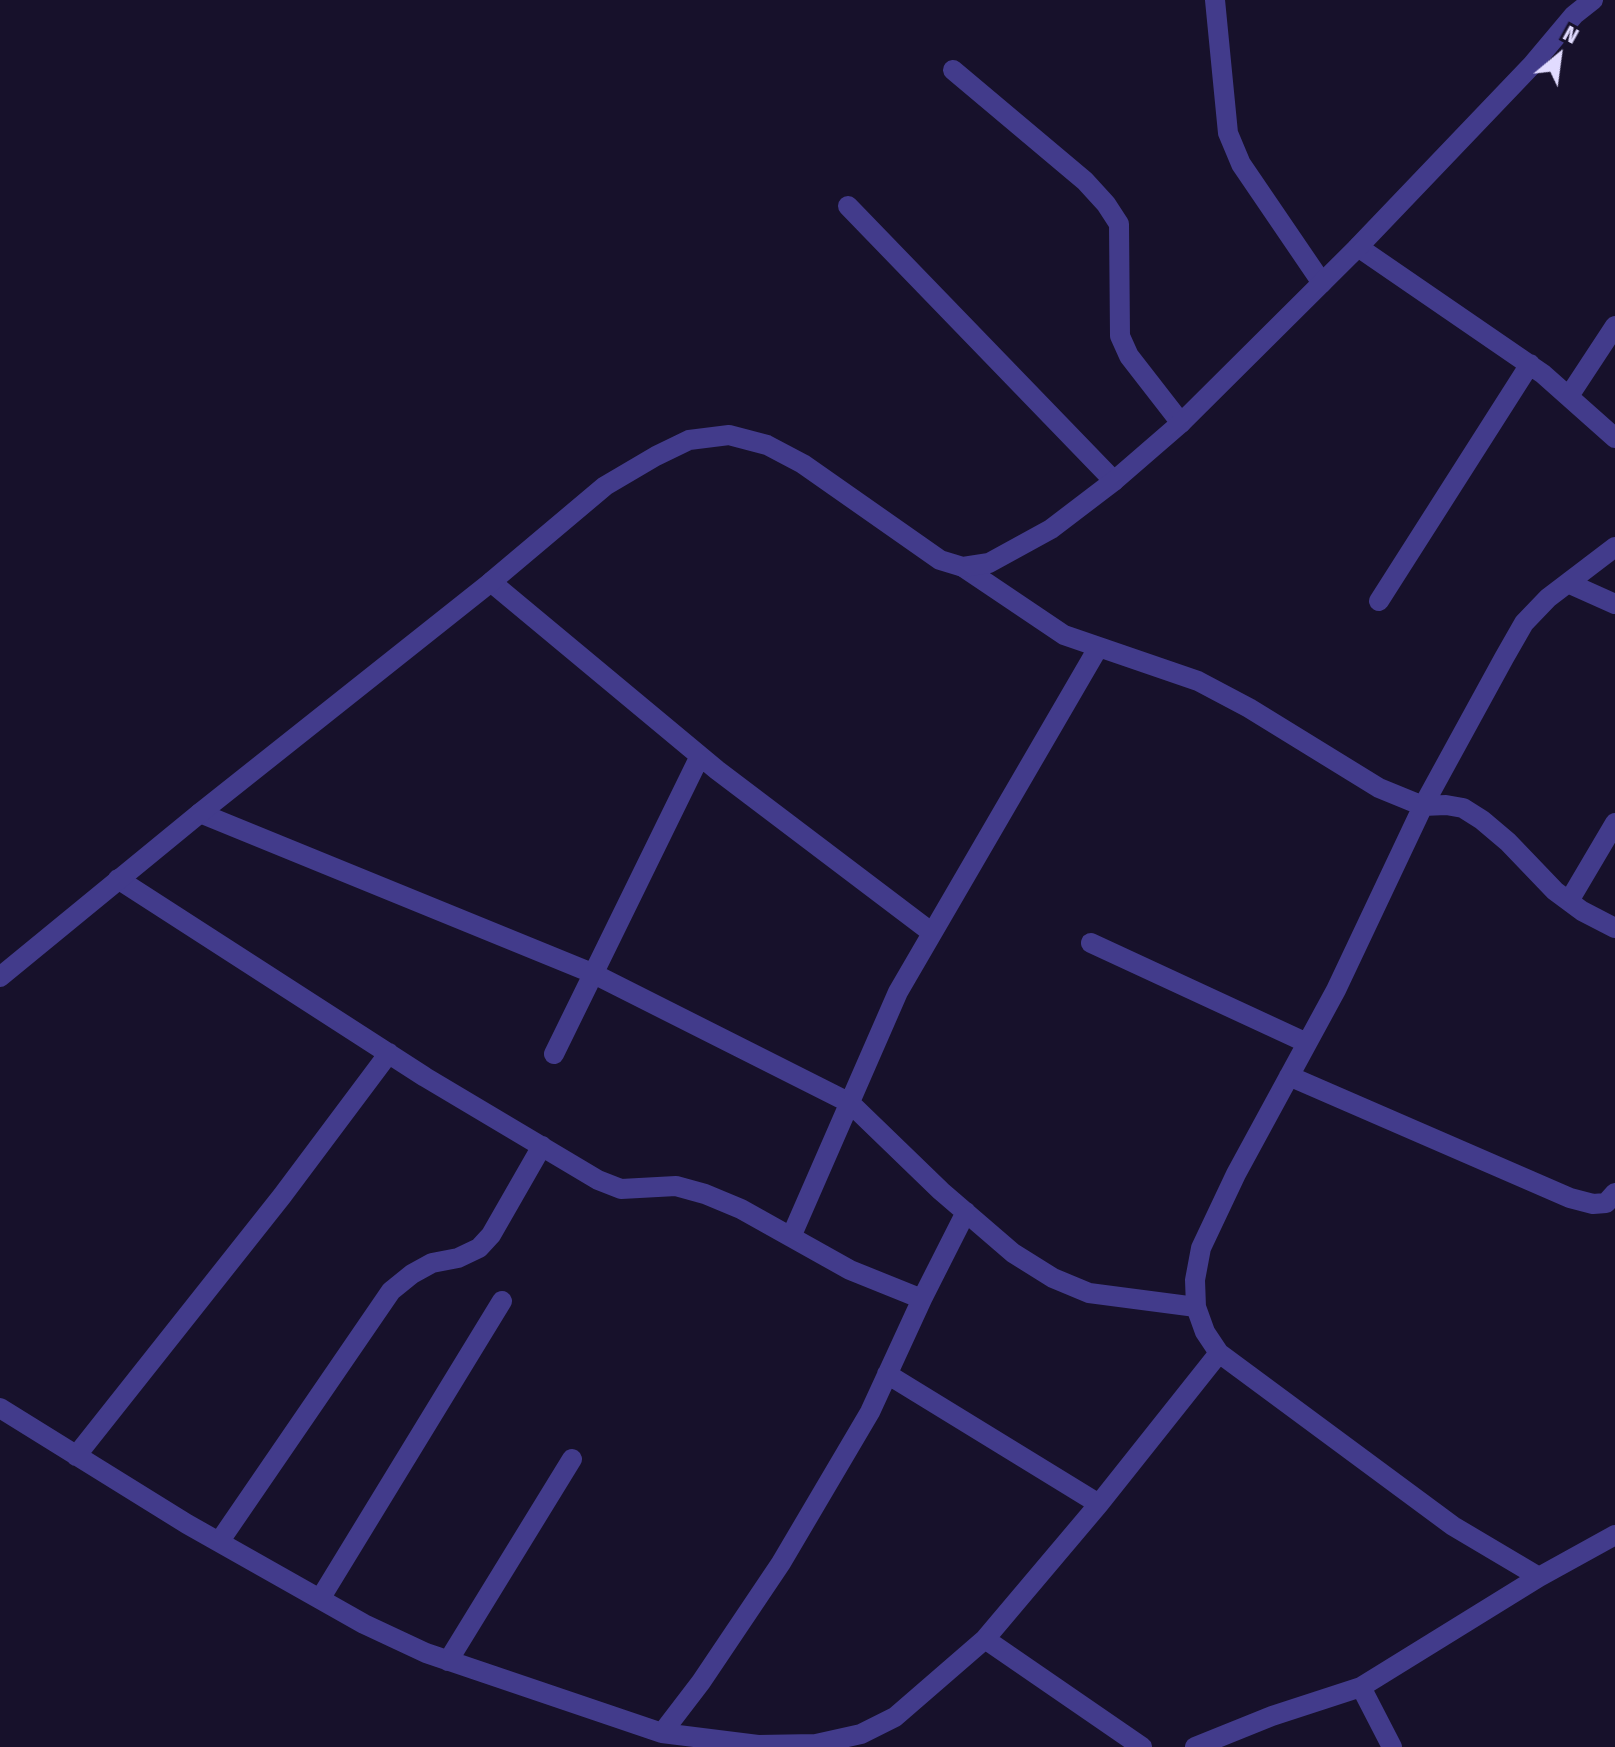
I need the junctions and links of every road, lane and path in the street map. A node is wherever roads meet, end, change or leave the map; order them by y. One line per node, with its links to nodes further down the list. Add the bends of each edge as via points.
1 (1215, 0): 6 (street, via 1228,133 1241,164)
2 (1593, 0): 5 (street)
3 (953, 70): 10 (street, via 1085,181 1119,224 1120,336 1129,356)
4 (848, 206): 12 (street)
5 (1358, 247): 6 (street); 8 (street)
6 (1322, 283): 10 (street)
7 (1615, 326): 9 (street)
8 (1530, 364): 9 (street); 17 (street)
9 (1569, 396): 11 (street)
10 (1181, 423): 12 (street)
11 (1615, 438)
12 (1114, 481): 14 (street, via 1011,553)
13 (1615, 547): 16 (street)
14 (963, 567): 15 (street, via 916,546 803,464 767,445 729,435 689,440 605,486); 19 (street, via 1064,635)
15 (491, 582): 20 (street); 22 (street)
16 (1568, 583): 18 (street); 21 (street, via 1524,623)
17 (1379, 601)
18 (1615, 604)
19 (1098, 648): 21 (street, via 1198,681 1379,788); 27 (street)
20 (700, 756): 27 (street); 29 (street)
21 (1423, 806): 25 (street, via 1463,808 1482,820); 31 (street)
22 (200, 813): 24 (street); 29 (street)
23 (1615, 823): 25 (street)
24 (118, 879): 30 (street); 32 (street)
25 (1569, 901): 26 (street)
26 (1615, 928)
27 (931, 932): 35 (street, via 898,992)
28 (1091, 943): 31 (street)
29 (592, 973): 33 (street); 35 (street)
30 (0, 977)
31 (1307, 1043): 34 (street)
32 (389, 1053): 36 (street); 46 (street)
33 (554, 1054)
34 (1289, 1076): 37 (street, via 1570,1198 1606,1203); 42 (street, via 1201,1248)
35 (850, 1103): 38 (street); 39 (street)
36 (542, 1146): 39 (street, via 621,1189 676,1186 705,1194); 50 (street, via 479,1248 432,1263 391,1291)
37 (1615, 1193)
38 (966, 1212): 40 (street); 42 (street, via 1013,1253 1089,1293)
39 (791, 1237): 40 (street, via 850,1270)
40 (922, 1299): 44 (street)
41 (502, 1301): 52 (street)
42 (1196, 1307): 43 (street)
43 (1219, 1353): 48 (street); 51 (street, via 1453,1526)
44 (887, 1374): 48 (street); 56 (street, via 781,1563)
45 (0, 1408): 46 (street)
46 (76, 1456): 50 (street)
47 (572, 1459): 54 (street)
48 (1099, 1504): 53 (street)
49 (1615, 1535): 51 (street)
50 (219, 1542): 52 (street)
51 (1539, 1577): 55 (street)
52 (320, 1599): 54 (street)
53 (985, 1639): 56 (street, via 895,1717 861,1734 816,1744 758,1745); 57 (street)
54 (448, 1661): 56 (street)
55 (1361, 1687): 58 (street); 59 (street)
56 (662, 1733)
57 (1142, 1747)
58 (1195, 1747)
59 (1392, 1747)

